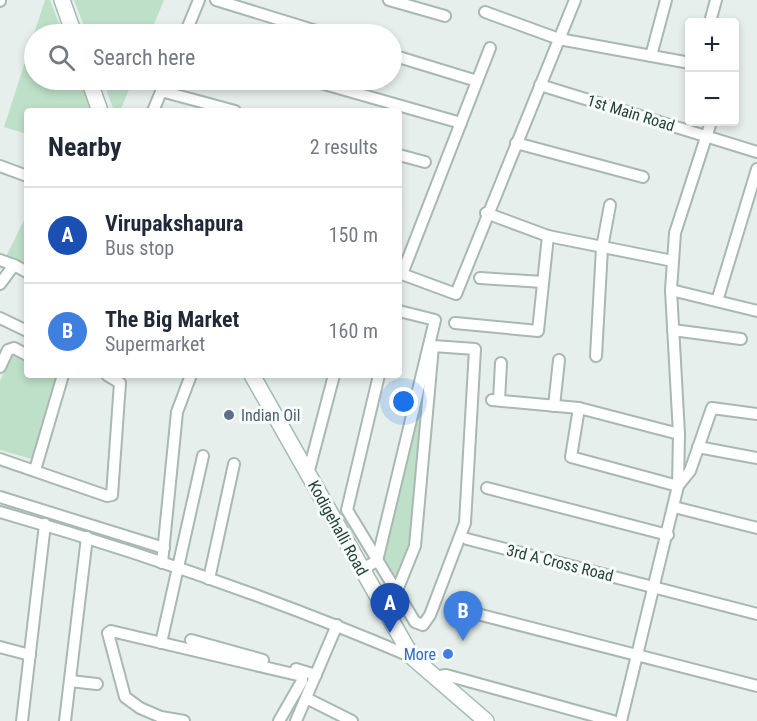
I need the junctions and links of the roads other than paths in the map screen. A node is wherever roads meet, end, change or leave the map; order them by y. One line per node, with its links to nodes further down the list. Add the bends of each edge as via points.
1 (62, 0): 11 (main road)
2 (199, 0): 12 (street)
3 (216, 0): 13 (street)
4 (389, 0): 9 (street)
5 (575, 0): 14 (street)
6 (666, 0): 16 (street)
7 (716, 0): 10 (street)
8 (485, 12): 14 (street)
9 (445, 16)
10 (711, 18)
11 (70, 24)
12 (189, 24)
13 (294, 24)
14 (559, 39): 16 (street); 20 (street)
15 (490, 48): 19 (street)
16 (651, 56): 18 (street)
17 (402, 58): 19 (street)
18 (685, 62)
19 (477, 81): 27 (street)
20 (540, 85): 29 (street, 1st Main Road); 30 (street)
21 (93, 90): 24 (main road)
22 (345, 90): 27 (street)
23 (161, 91): 25 (street); 26 (street)
24 (99, 108)
25 (154, 108)
26 (224, 108)
27 (461, 123): 45 (street)
28 (710, 126): 29 (street)
29 (706, 137): 31 (street, 1st Main Road); 43 (street, via 675,233)
30 (516, 143): 37 (street); 39 (street)
31 (757, 152)
32 (402, 156): 33 (street)
33 (425, 162)
34 (0, 166): 36 (street)
35 (757, 169): 52 (street)
36 (24, 175)
37 (643, 177)
38 (610, 205): 41 (street)
39 (486, 213): 40 (street); 47 (street, via 456,294)
40 (548, 236): 41 (street); 49 (street)
41 (602, 248): 43 (street); 61 (street)
42 (0, 260): 44 (street)
43 (673, 261): 51 (street)
44 (14, 266): 46 (street); 50 (street)
45 (402, 269)
46 (24, 271)
47 (402, 275)
48 (480, 278): 49 (street)
49 (543, 282): 56 (street, via 538,331)
50 (0, 284)
51 (671, 290): 52 (street); 58 (street)
52 (717, 302): 53 (street)
53 (757, 311)
54 (402, 312): 93 (street, via 435,320)
55 (0, 318): 57 (street)
56 (455, 323)
57 (24, 330)
58 (673, 330): 59 (street); 74 (street)
59 (741, 339)
60 (24, 353): 64 (street, via 14,348 8,350)
61 (596, 356)
62 (559, 360): 71 (street)
63 (501, 363): 71 (street, via 495,400)
64 (0, 368)
65 (62, 378): 80 (street)
66 (113, 378): 80 (street, via 120,382 112,495)
67 (190, 378): 92 (street, via 177,412)
68 (254, 378): 81 (main road, Kodigehalli Road)
69 (333, 378): 81 (street)
70 (378, 378): 93 (street, via 347,510)
71 (554, 406): 72 (street)
72 (579, 408): 74 (street); 82 (street, via 571,457)
73 (757, 414): 75 (street, via 712,408)
74 (679, 434): 82 (street)
75 (699, 447): 77 (street); 82 (street, via 690,471)
76 (203, 456): 95 (street)
77 (757, 458)
78 (0, 459): 80 (street)
79 (234, 464): 97 (street)
80 (35, 470)
81 (308, 474): 96 (main road, Kodigehalli Road)
82 (678, 486): 85 (street)
83 (487, 488): 89 (street)
84 (0, 497): 92 (street)
85 (674, 507): 88 (street); 89 (street)
86 (0, 512): 87 (street)
87 (45, 524): 90 (street); 107 (street)
88 (757, 528)
89 (668, 535): 98 (street)
90 (87, 537): 94 (street); 111 (street)
91 (467, 539): 98 (street, 3rd A Cross Road)
92 (164, 548): 94 (street)
93 (378, 562): 96 (street); 99 (street)
94 (162, 563): 95 (street)
95 (179, 568): 97 (street); 104 (street)
96 (363, 571): 108 (main road, Kodigehalli Road)
97 (209, 579): 102 (street)
98 (653, 587): 101 (street, 3rd A Cross Road); 106 (street)
99 (396, 593): 99 (street, via 415,622 426,623 465,523 475,349 433,346 415,546)
100 (454, 608): 106 (street)
101 (757, 614)
102 (337, 625): 108 (street); 109 (street)
103 (191, 640): 109 (street)
104 (161, 643): 117 (street, via 108,633 125,696 161,717); 118 (street, via 302,676)
105 (0, 646): 107 (street)
106 (637, 654): 113 (street); 123 (street)
107 (30, 655): 115 (street)
108 (412, 657): 110 (main road, Kodigehalli Road)
109 (316, 675): 114 (street)
110 (435, 677): 121 (main road, Kodigehalli Road); 122 (street, via 446,675)
111 (69, 681): 112 (street); 116 (street)
112 (97, 684)
113 (757, 686)
114 (306, 698): 119 (street); 120 (street)
115 (22, 721)
116 (65, 721)
117 (184, 721)
118 (279, 721)
119 (296, 721)
120 (352, 721)
121 (486, 721)
122 (612, 721)
123 (621, 721)

